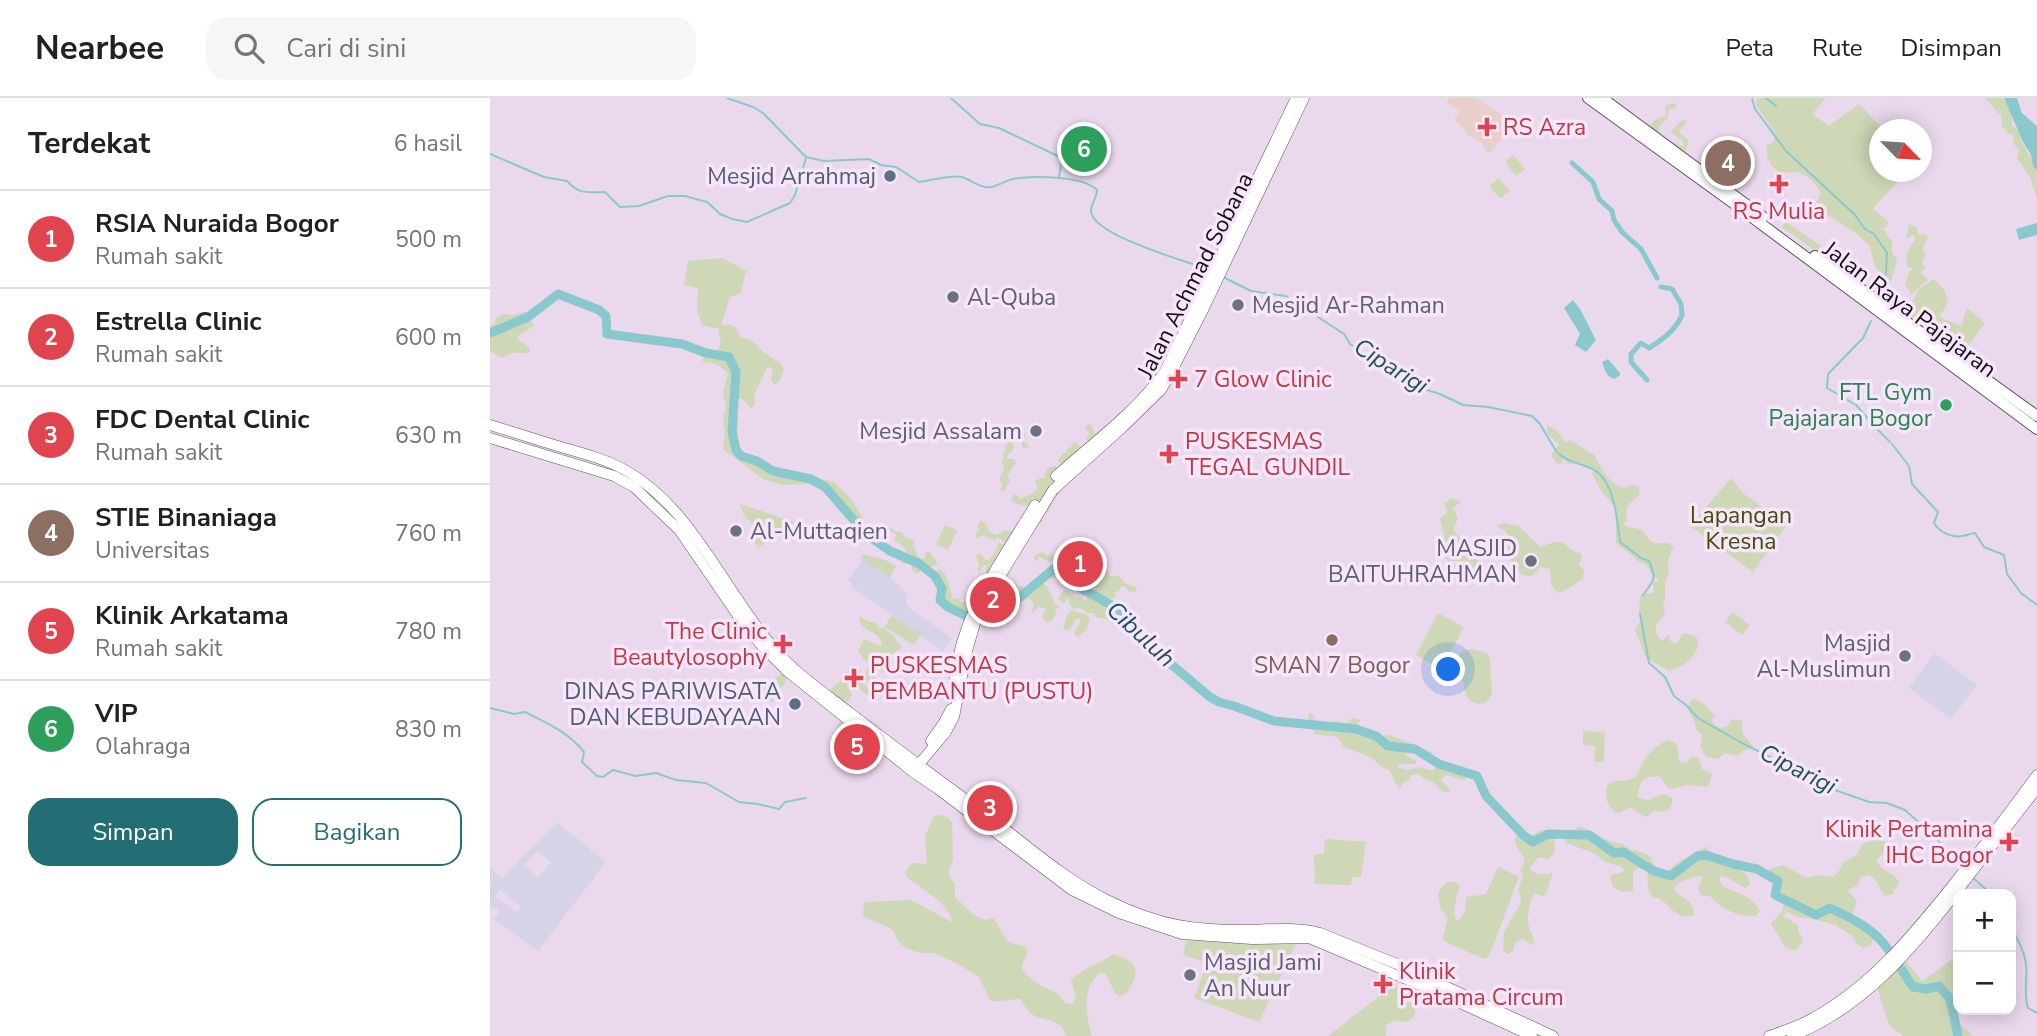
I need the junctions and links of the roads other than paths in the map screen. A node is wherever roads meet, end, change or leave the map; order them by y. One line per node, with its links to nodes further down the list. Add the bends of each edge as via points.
1 (1296, 98): 6 (main road, Jalan Achmad Sobana)
2 (1304, 98): 6 (main road, Jalan Achmad Sobana)
3 (1588, 98): 5 (highway, Jalan Raya Pajajaran)
4 (1602, 98): 5 (highway, Jalan Raya Pajajaran)
5 (1693, 169): 7 (highway, Jalan Raya Pajajaran); 9 (highway, Jalan Raya Pajajaran)
6 (1261, 177): 14 (main road, Jalan Achmad Sobana, via 1158,387 1088,446 1054,484)
7 (2037, 416)
8 (490, 425): 11 (main road)
9 (2037, 429)
10 (490, 438): 13 (main road)
11 (602, 460): 12 (main road); 13 (main road, via 604,466)
12 (613, 470): 13 (main road); 15 (main road, via 680,530 762,646 787,671)
13 (598, 471)
14 (973, 616): 15 (main road, Jalan Achmad Sobana, via 957,659 953,704); 15 (main road, Jalan Achmad Sobana, via 954,717 946,733)
15 (913, 767): 19 (main road, via 1072,890 1119,913)
16 (2037, 775): 18 (main road)
17 (2037, 789): 18 (main road)
18 (1971, 868): 20 (main road)
19 (1183, 931): 21 (main road, via 1252,939 1309,938); 22 (main road, via 1320,933)
20 (1887, 966): 23 (main road, via 1812,1019); 24 (main road, via 1844,1009)
21 (1532, 1036)
22 (1553, 1036)
23 (1769, 1036)
24 (1792, 1036)

